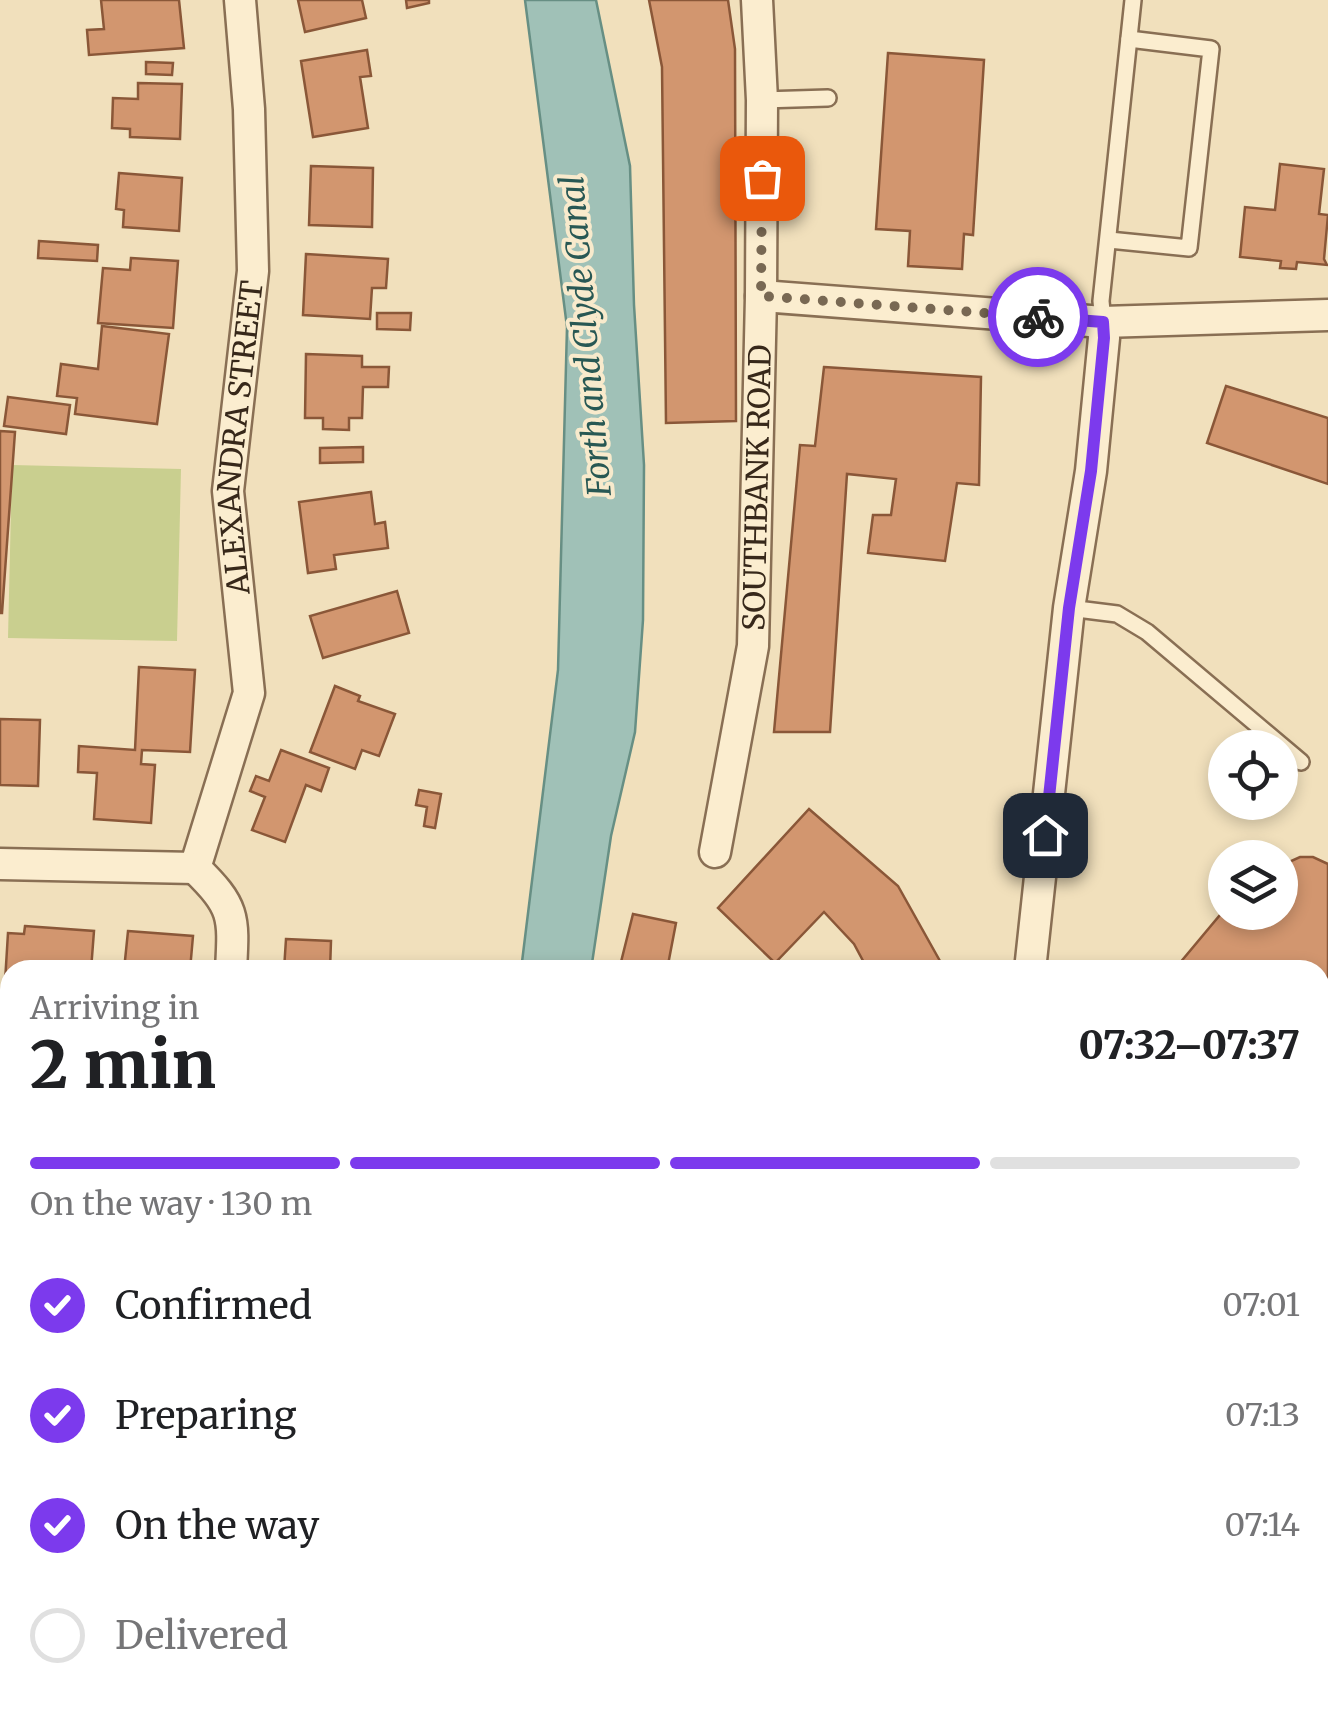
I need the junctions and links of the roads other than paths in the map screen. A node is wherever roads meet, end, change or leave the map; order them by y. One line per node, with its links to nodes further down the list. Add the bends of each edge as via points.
1 (240, 0): 15 (street, ALEXANDRA STREET, via 253,272 228,491 249,694)
2 (756, 0): 6 (street, SOUTHBANK ROAD)
3 (1133, 0): 4 (lane)
4 (1130, 40): 7 (lane); 7 (lane, via 1211,49 1189,248)
5 (828, 98): 6 (lane)
6 (762, 100): 8 (street, SOUTHBANK ROAD)
7 (1109, 240): 10 (lane)
8 (761, 296): 10 (street); 13 (street, SOUTHBANK ROAD, via 753,646)
9 (1328, 315): 10 (street)
10 (1103, 322): 11 (street, via 1091,471)
11 (1069, 608): 12 (lane, via 1117,614 1147,632); 17 (street)
12 (1302, 762)
13 (714, 852)
14 (0, 864): 15 (street)
15 (196, 868): 16 (street, via 221,893 234,922)
16 (232, 960)
17 (1031, 960)

